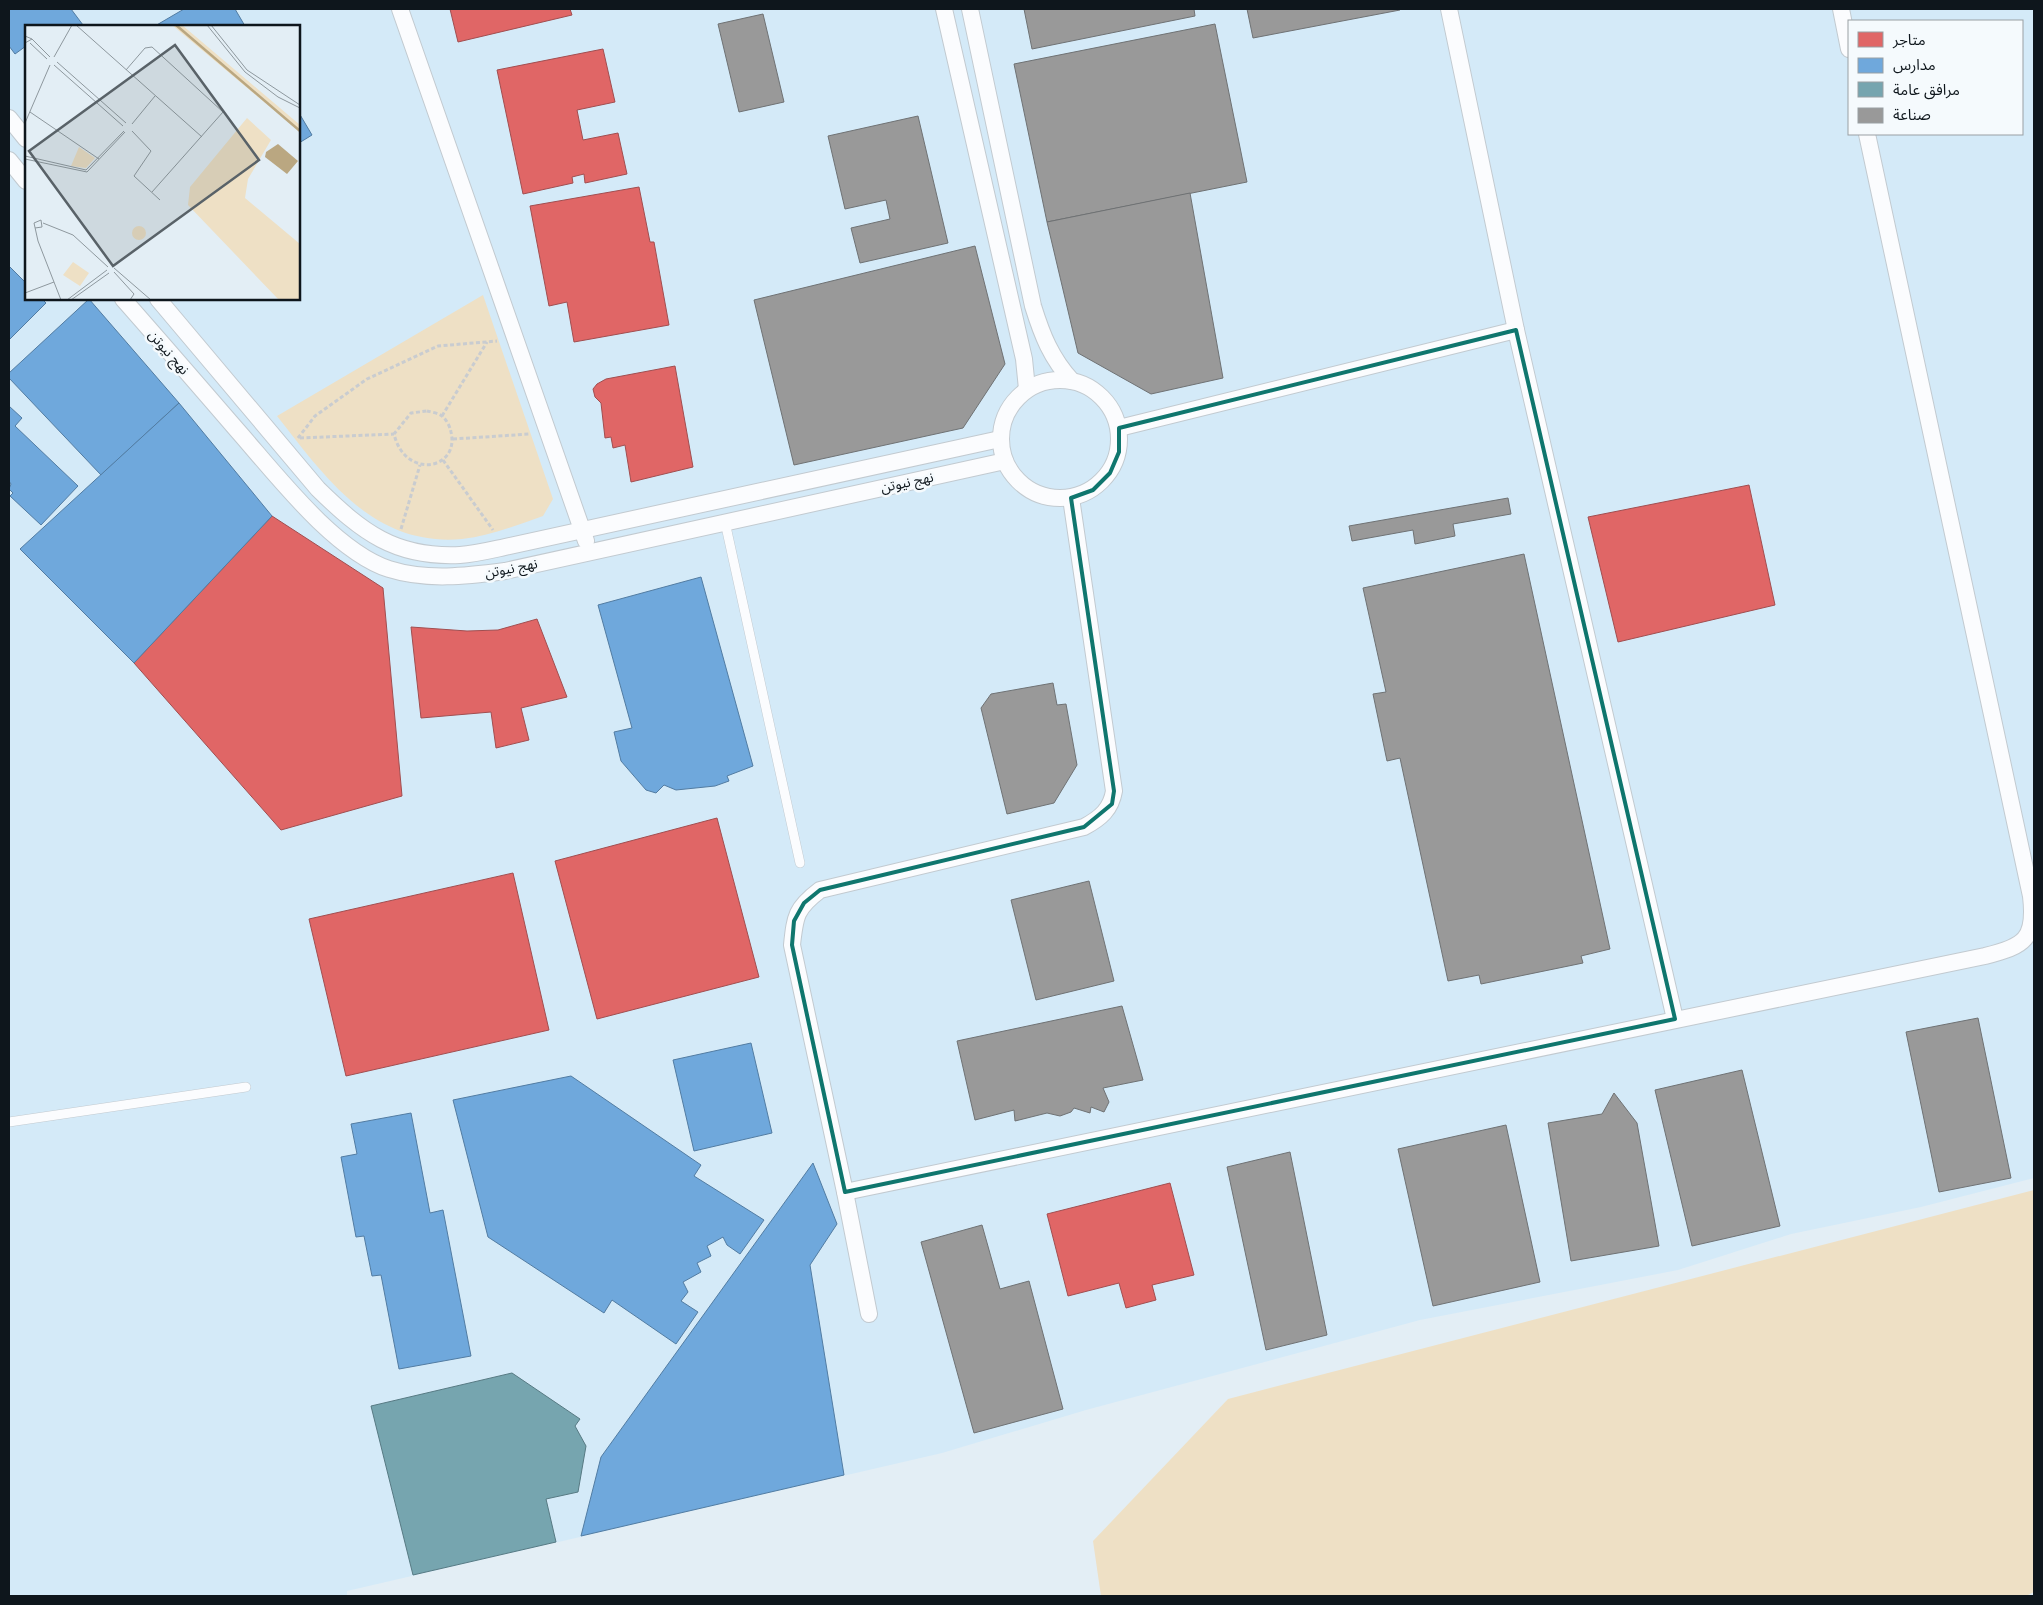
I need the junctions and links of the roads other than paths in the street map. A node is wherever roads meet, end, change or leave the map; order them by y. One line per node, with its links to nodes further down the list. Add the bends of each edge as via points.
1 (400, 9): 22 (street)
2 (944, 9): 16 (street, via 1024,359)
3 (970, 9): 15 (street, via 1032,306 1043,339 1057,364)
4 (1448, 9): 14 (street)
5 (1840, 9): 6 (street)
6 (1848, 45)
7 (9, 118): 9 (street)
8 (1867, 135): 27 (street, via 2034,920 2031,931 2004,951)
9 (25, 138)
10 (9, 160): 11 (street)
11 (25, 181)
12 (124, 300): 25 (street, نهج نيوتن, via 302,504 355,551 389,568)
13 (159, 300): 23 (street, نهج نيوتن, via 318,489 367,532)
14 (1516, 330): 17 (street); 27 (street)
15 (1072, 380): 16 (street, via 1048,380); 17 (street, via 1099,395 1110,407)
16 (1027, 390): 18 (street, via 1010,406 1001,427)
17 (1119, 428): 20 (street, via 1119,452 1110,473 1093,490)
18 (1000, 439): 19 (street); 22 (street, نهج نيوتن)
19 (1005, 460): 20 (street, via 1010,473 1026,489 1048,498); 21 (street, نهج نيوتن)
20 (1072, 498): 30 (street, via 1114,791 1112,804 1098,819 1084,827 820,890 804,902 794,921 792,945)
21 (725, 522): 24 (street, نهج نيوتن); 26 (lane)
22 (582, 532): 23 (street, نهج نيوتن, via 460,555); 24 (street)
23 (402, 549): 25 (street)
24 (590, 552): 25 (street, نهج نيوتن, via 461,577)
25 (405, 571)
26 (800, 863)
27 (1676, 1019): 30 (street)
28 (246, 1087): 29 (lane)
29 (9, 1122)
30 (846, 1192): 31 (street)
31 (869, 1314)

